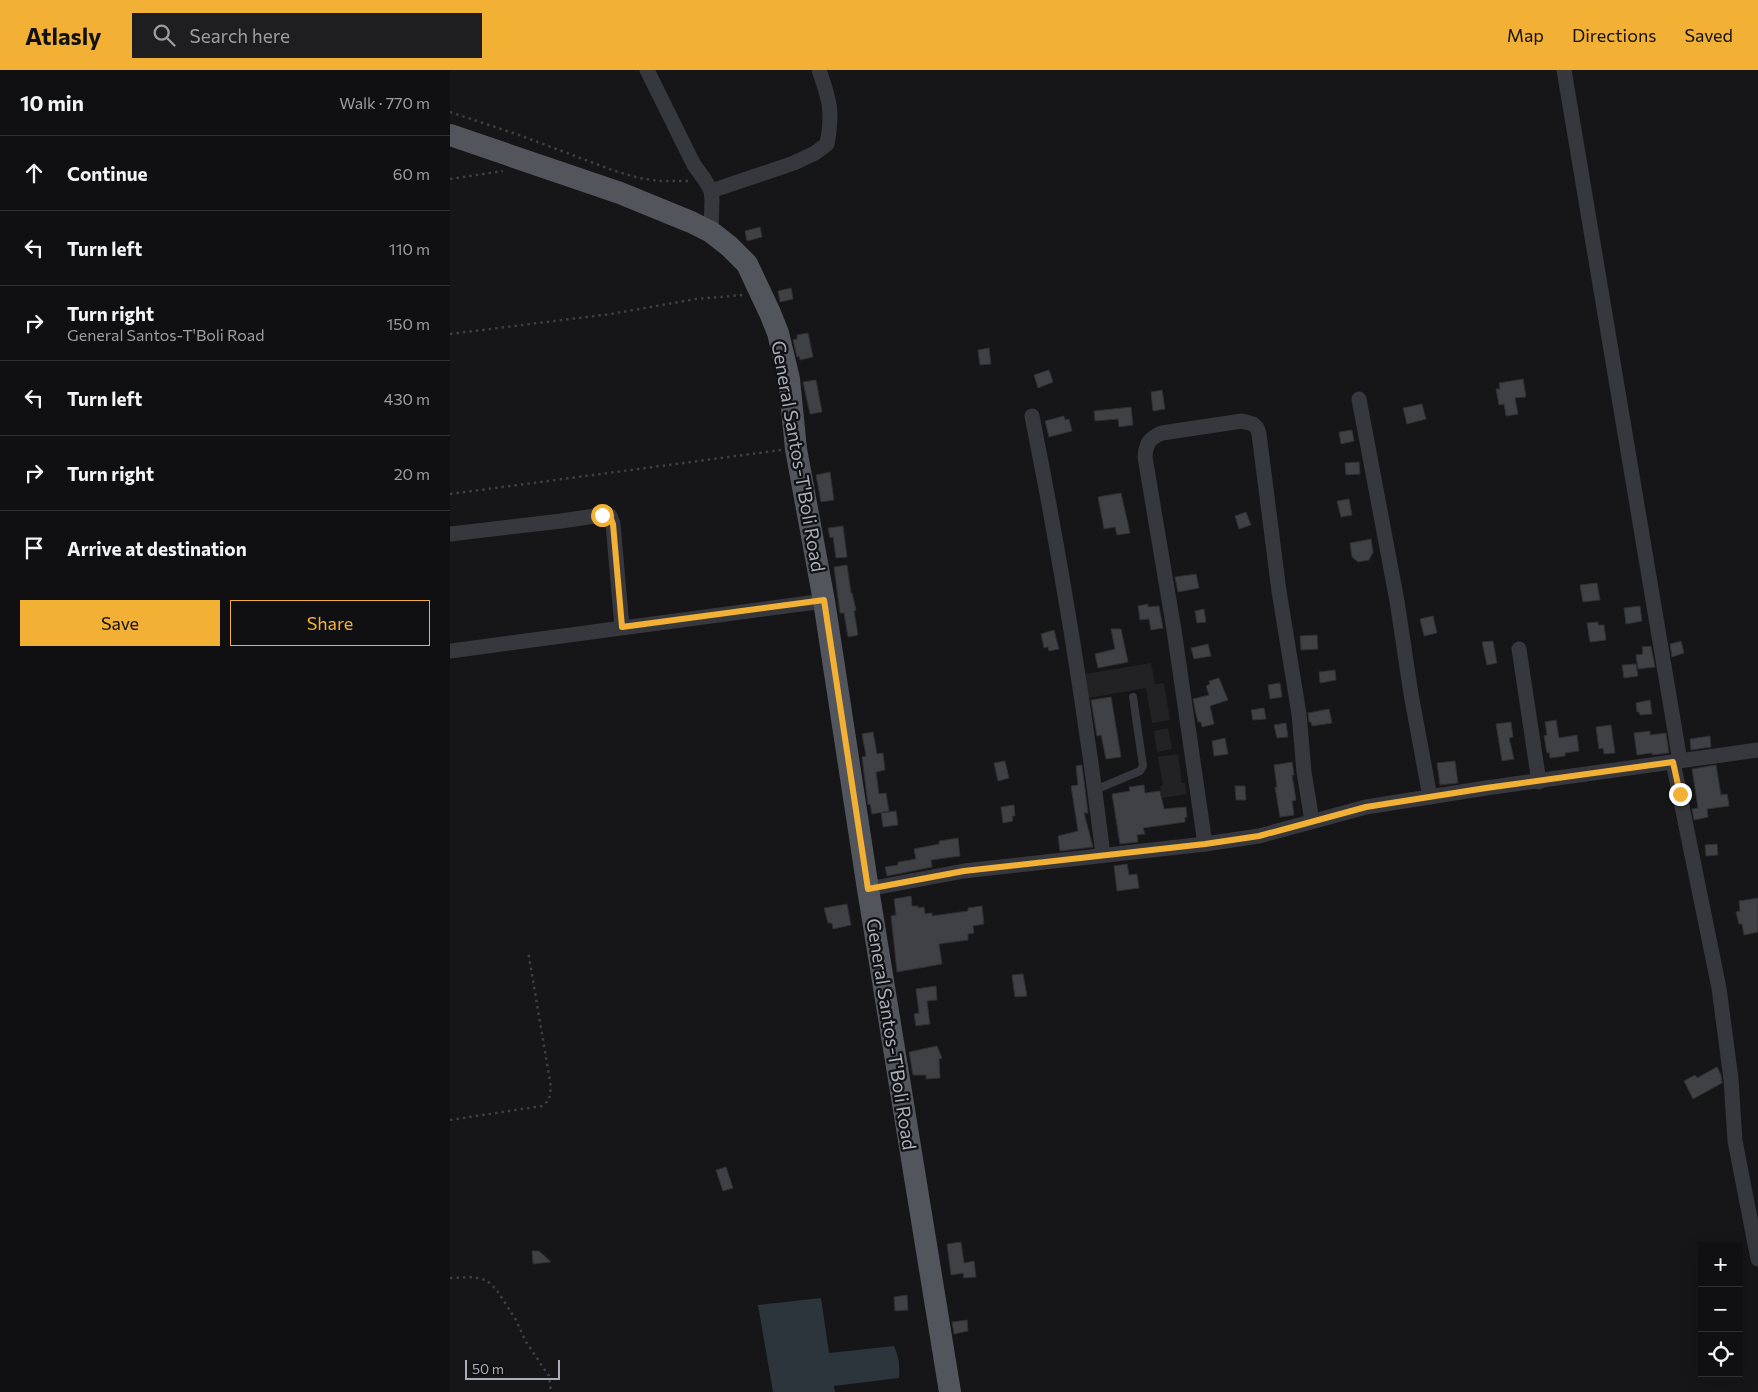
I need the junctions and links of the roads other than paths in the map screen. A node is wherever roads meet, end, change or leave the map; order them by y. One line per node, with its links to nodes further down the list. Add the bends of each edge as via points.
1 (646, 70): 5 (street)
2 (819, 70): 5 (street, via 832,115 827,144 794,163)
3 (1564, 70): 16 (street)
4 (450, 135): 6 (main road, General Santos-T'Boli Road, via 620,193)
5 (708, 186): 6 (street, via 712,199)
6 (711, 232): 10 (main road, General Santos-T'Boli Road, via 748,264 778,333 789,379 796,448)
7 (1359, 400): 19 (street)
8 (1032, 416): 18 (street, via 1052,513)
9 (450, 534): 11 (street, via 610,516)
10 (824, 600): 11 (street); 23 (main road, General Santos-T'Boli Road)
11 (622, 627): 13 (street)
12 (1519, 649): 17 (street)
13 (450, 651)
14 (1134, 697): 18 (lane, via 1143,766 1140,771)
15 (1758, 750): 16 (street)
16 (1676, 762): 17 (street); 24 (street, via 1719,988 1731,1080 1734,1141)
17 (1539, 782): 19 (street)
18 (1095, 790): 22 (street)
19 (1430, 797): 20 (street, via 1366,807)
20 (1312, 821): 21 (street, via 1259,836); 21 (street, via 1257,428 1242,421 1162,433 1148,442 1145,457)
21 (1205, 844): 22 (street)
22 (1103, 855): 23 (street, via 964,871)
23 (868, 889): 25 (main road, General Santos-T'Boli Road)
24 (1758, 1260)
25 (950, 1392)

